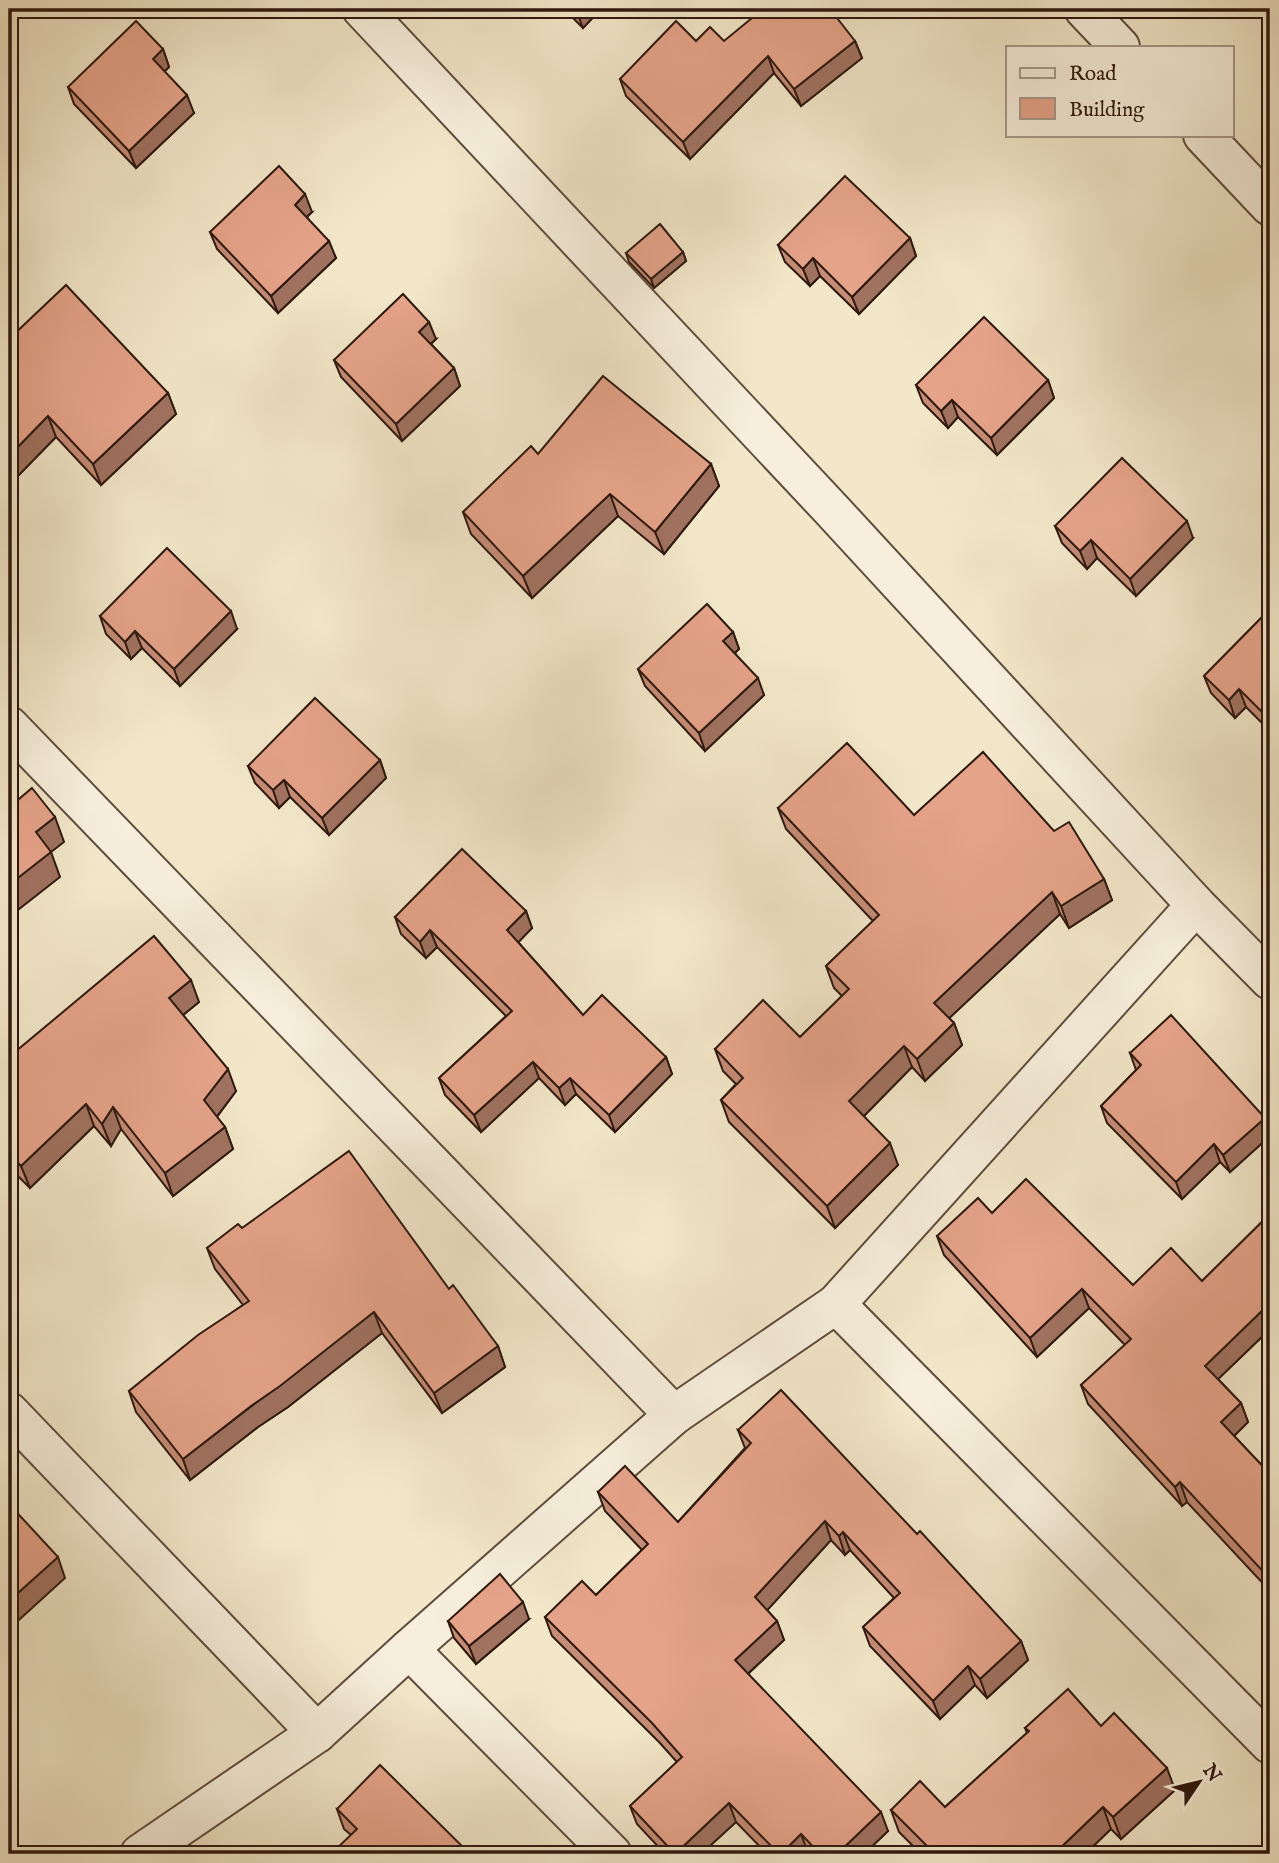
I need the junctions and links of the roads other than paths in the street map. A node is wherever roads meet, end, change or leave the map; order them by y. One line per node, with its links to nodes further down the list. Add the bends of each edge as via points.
1 (362, 9): 7 (street)
2 (1084, 9): 3 (street)
3 (1119, 46)
4 (1204, 136): 5 (street)
5 (1270, 206)
6 (9, 726): 11 (street)
7 (1196, 905): 8 (street); 9 (street)
8 (1270, 980)
9 (836, 1304): 11 (street); 14 (street)
10 (9, 1412): 13 (street)
11 (674, 1415): 12 (street)
12 (409, 1648): 13 (street); 16 (street)
13 (317, 1733): 15 (street)
14 (1270, 1744)
15 (140, 1854)
16 (612, 1854)

